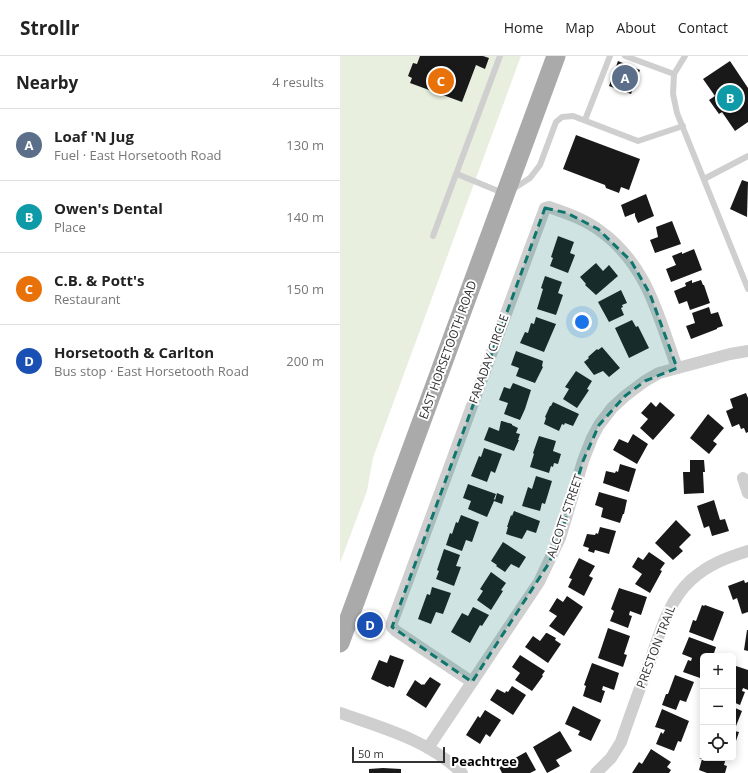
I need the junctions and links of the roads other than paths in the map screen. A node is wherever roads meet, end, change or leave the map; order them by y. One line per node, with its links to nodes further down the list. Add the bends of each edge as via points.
1 (500, 56): 10 (lane)
2 (556, 56): 12 (main road, EAST HORSETOOTH ROAD)
3 (610, 56): 7 (lane)
4 (625, 56): 6 (lane)
5 (685, 56): 6 (lane)
6 (674, 74): 8 (lane, via 673,94)
7 (585, 120): 8 (lane, via 638,141); 12 (lane, via 573,116 556,122 540,165 530,178)
8 (683, 126): 11 (lane)
9 (748, 156): 11 (lane)
10 (457, 174): 12 (lane); 13 (lane)
11 (704, 179): 14 (lane)
12 (505, 194): 20 (main road, EAST HORSETOOTH ROAD)
13 (433, 236)
14 (748, 289)
15 (748, 351): 16 (street, ALCOTT STREET)
16 (677, 368): 21 (street, ALCOTT STREET, via 659,373 645,381 612,408 599,425 583,461 560,538 549,563); 21 (street, FARADAY CIRCLE, via 650,294 631,260 598,229 567,213 545,208 392,623 396,631)
17 (743, 478): 18 (street)
18 (748, 493)
19 (748, 551): 25 (street, PRESTON TRAIL, via 720,560 690,581 680,592 667,615 620,742 611,758)
20 (340, 643)
21 (472, 682): 23 (street, ALCOTT STREET)
22 (340, 713): 23 (street, via 408,737)
23 (428, 748): 24 (street)
24 (462, 773)
25 (596, 773)

